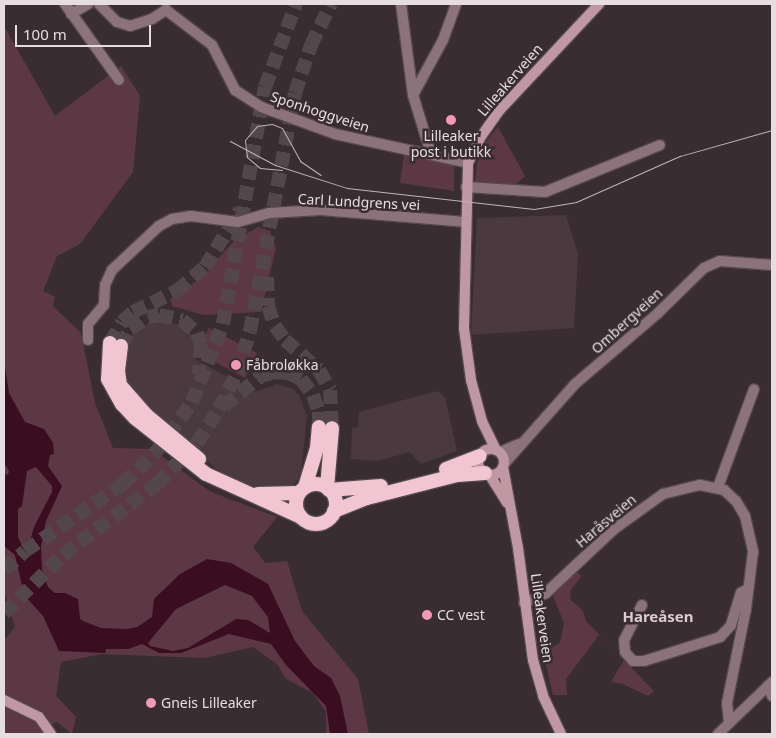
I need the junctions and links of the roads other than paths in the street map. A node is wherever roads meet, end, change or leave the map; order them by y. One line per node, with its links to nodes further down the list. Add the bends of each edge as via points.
1 (65, 4): 8 (street)
2 (88, 4): 8 (street)
3 (99, 4): 7 (street, Sponhoggveien, via 117,22 130,26 152,20)
4 (401, 4): 10 (street)
5 (456, 4): 10 (street, via 443,40)
6 (597, 4): 13 (main road, Lilleakerveien, via 498,112 476,144)
7 (169, 7): 12 (street, Sponhoggveien, via 212,45 231,84 248,100 282,116 335,134)
8 (71, 14): 9 (street)
9 (120, 80)
10 (413, 95): 12 (street)
11 (660, 146): 14 (street, via 545,192)
12 (431, 154): 13 (street, Sponhoggveien)
13 (468, 163): 14 (main road, Lilleakerveien)
14 (466, 188): 15 (main road, Lilleakerveien)
15 (466, 222): 17 (street, Carl Lundgrens vei, via 320,210 269,213 238,222 191,216 172,219 159,226 112,270 106,285 104,305 88,324); 20 (main road, Lilleakerveien, via 464,328 471,380)
16 (772, 265): 21 (street, Ombergveien, via 711,263 576,384)
17 (88, 340)
18 (116, 344): 28 (highway, via 120,385 163,430 232,484 254,494)
19 (754, 389): 26 (street)
20 (482, 420): 22 (main road, Lilleakerveien); 23 (main road, Lilleakerveien)
21 (520, 443): 22 (street, Ombergveien); 24 (street, Ombergveien)
22 (498, 451): 23 (main road); 24 (main road)
23 (481, 454): 25 (main road, via 480,467); 27 (highway, via 455,467 380,486)
24 (503, 466): 25 (main road, via 497,473); 29 (main road, Lilleakerveien)
25 (487, 473): 29 (main road, Lilleakerveien); 30 (highway, via 438,480 367,498)
26 (718, 488): 32 (street, via 736,501 749,528 754,561); 33 (street, Haråsveien, via 700,484 682,487 650,502 613,530 546,593)
27 (328, 489): 28 (highway, via 318,484); 28 (highway, via 325,428); 30 (highway, via 335,500)
28 (293, 496): 31 (highway); 31 (highway)
29 (507, 503): 33 (main road, Lilleakerveien, via 518,548)
30 (334, 511): 31 (highway, via 320,523)
31 (300, 517)
32 (749, 588): 34 (street, via 741,593 731,625 720,637 644,661 633,661 625,652 624,640); 38 (street, via 727,703)
33 (524, 603): 40 (main road, Lilleakerveien, via 538,680)
34 (642, 605)
35 (770, 684): 36 (street); 38 (street)
36 (772, 696)
37 (4, 700): 39 (main road, via 39,717)
38 (729, 722): 41 (street)
39 (51, 734)
40 (561, 734)
41 (718, 734)

